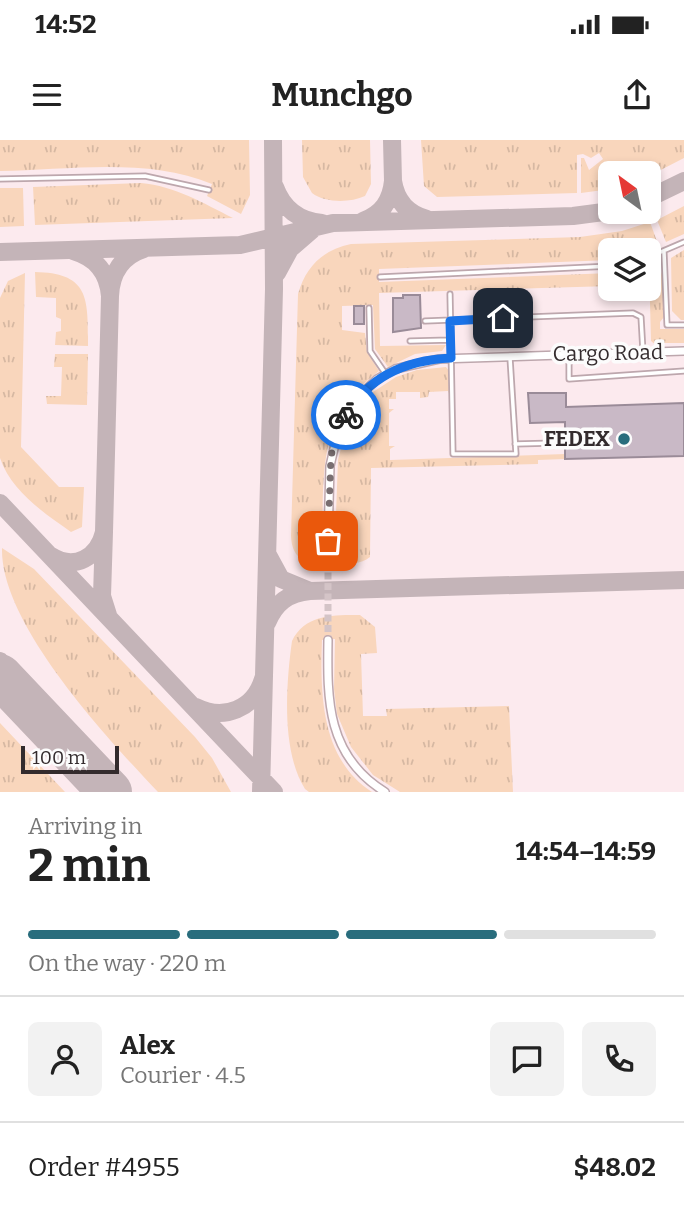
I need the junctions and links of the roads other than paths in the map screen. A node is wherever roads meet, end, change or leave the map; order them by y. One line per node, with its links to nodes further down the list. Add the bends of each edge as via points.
1 (0, 180): 2 (lane, via 145,176)
2 (209, 190)
3 (684, 242): 4 (lane)
4 (664, 252): 5 (lane); 12 (lane, via 667,325)
5 (661, 253)
6 (598, 267): 7 (lane)
7 (380, 277)
8 (450, 294): 11 (lane)
9 (369, 308): 21 (lane, via 370,351)
10 (425, 321): 11 (lane)
11 (450, 321): 13 (lane); 16 (lane, via 633,313 641,317)
12 (684, 325)
13 (450, 340): 14 (lane); 19 (lane)
14 (410, 341)
15 (684, 351): 16 (street, Cargo Road)
16 (643, 352): 17 (street, Cargo Road)
17 (569, 354): 18 (street, Cargo Road); 20 (lane, via 569,379)
18 (510, 356): 19 (street, Cargo Road); 23 (lane)
19 (451, 358): 21 (street, Cargo Road, via 406,365); 23 (lane, via 453,454 516,454)
20 (684, 371)
21 (386, 374): 24 (street, Cargo Road, via 358,398 338,431 330,466)
22 (555, 443): 23 (lane)
23 (515, 444)
24 (328, 541)
25 (328, 640): 26 (street, via 328,701 334,729 360,771)
26 (385, 792)

